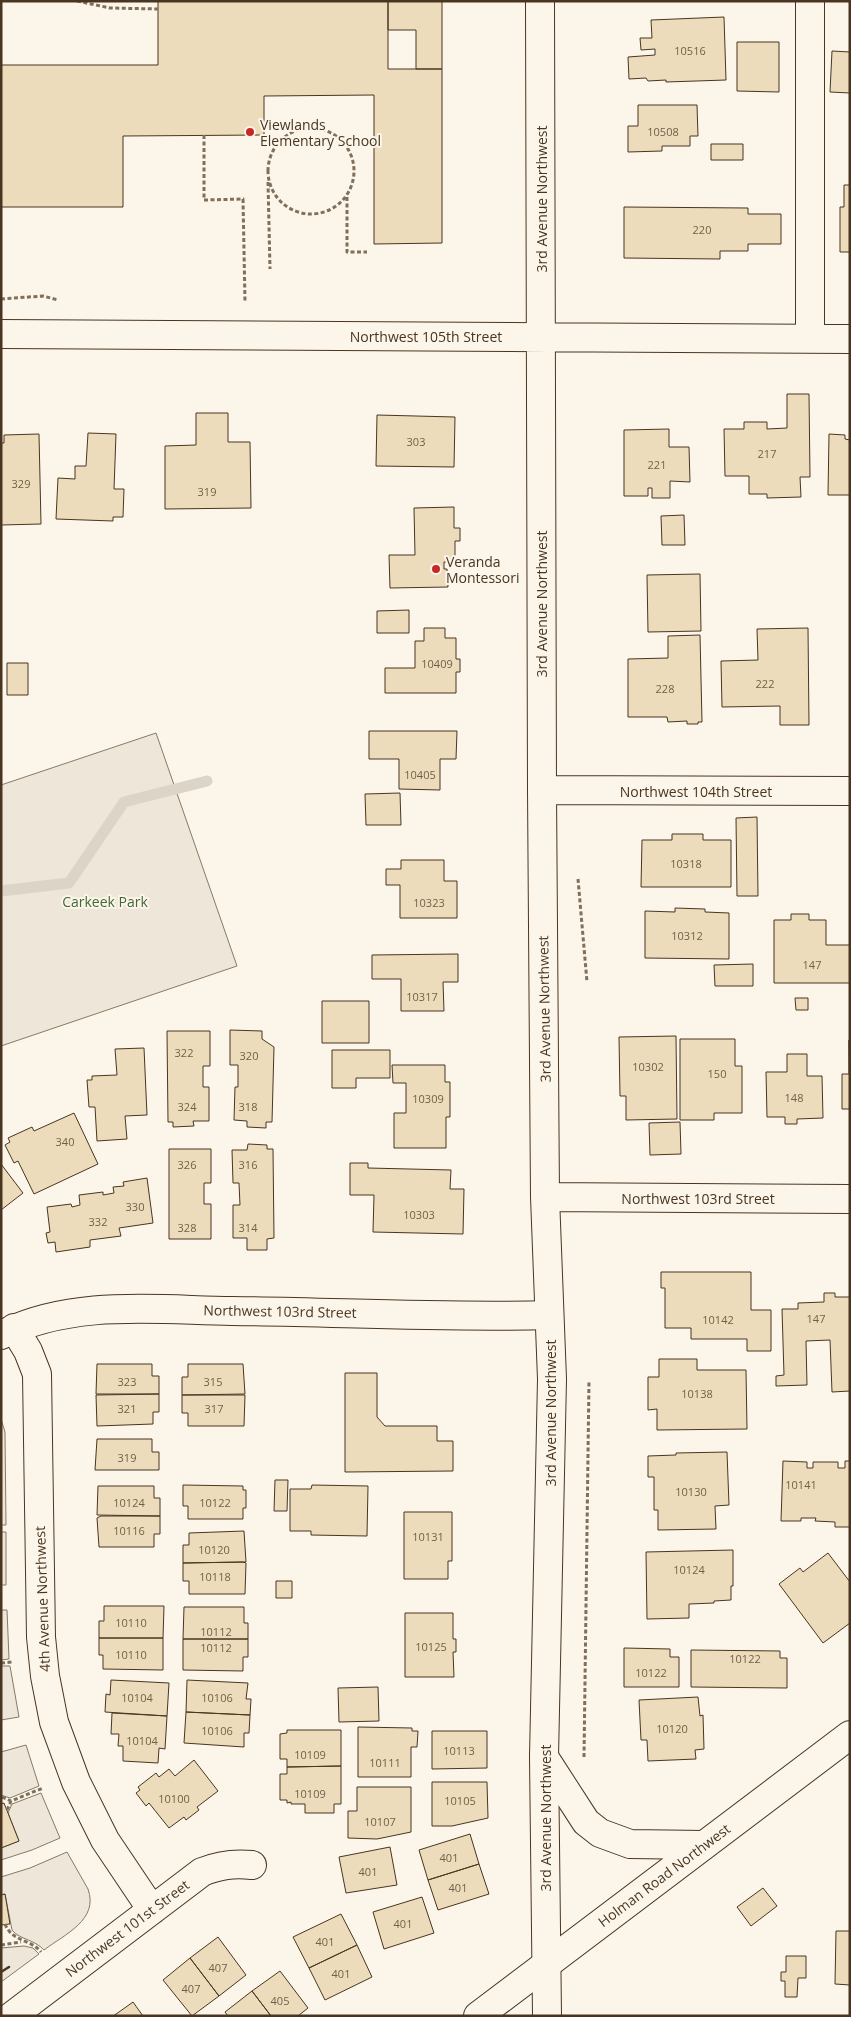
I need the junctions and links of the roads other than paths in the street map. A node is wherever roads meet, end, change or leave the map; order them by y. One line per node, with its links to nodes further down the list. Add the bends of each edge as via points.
1 (540, 1): 4 (street, 3rd Avenue Northwest)
2 (810, 1): 5 (street)
3 (1, 334): 4 (street, Northwest 105th Street)
4 (542, 337): 5 (street, Northwest 105th Street); 7 (street, 3rd Avenue Northwest)
5 (810, 339): 6 (street, Northwest 105th Street)
6 (850, 339)
7 (542, 790): 8 (street, Northwest 104th Street); 9 (street, 3rd Avenue Northwest)
8 (850, 791)
9 (545, 1197): 10 (street, Northwest 103rd Street); 11 (street, 3rd Avenue Northwest)
10 (850, 1199)
11 (549, 1315): 12 (street, Northwest 103rd Street, via 92,1310 60,1314); 14 (street, 3rd Avenue Northwest, via 552,1379)
12 (8, 1331): 17 (street, 4th Avenue Northwest, via 28,1351 37,1374 41,1637 54,1722 76,1782 105,1840)
13 (850, 1734): 15 (street, Holman Road Northwest)
14 (544, 1757): 15 (street, via 586,1822 600,1833 630,1844); 18 (street, 3rd Avenue Northwest)
15 (704, 1845): 18 (street, Holman Road Northwest)
16 (252, 1865): 17 (street, Northwest 101st Street, via 220,1865 202,1872)
17 (152, 1910): 19 (street, Northwest 101st Street)
18 (545, 1965): 20 (street, Holman Road Northwest); 21 (street, 3rd Avenue Northwest)
19 (12, 2016)
20 (478, 2016)
21 (547, 2016)

